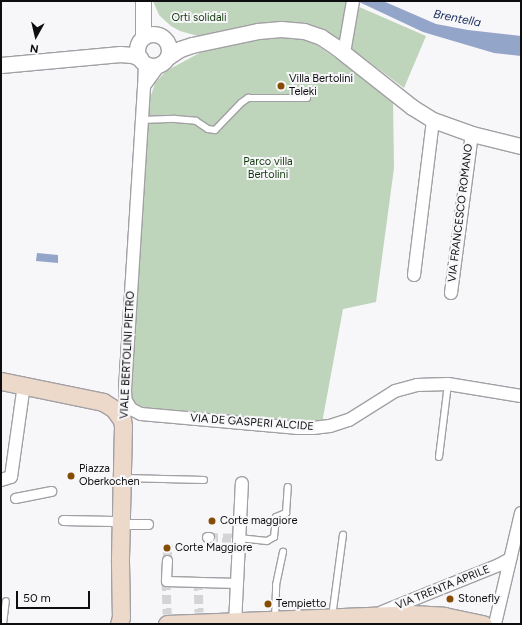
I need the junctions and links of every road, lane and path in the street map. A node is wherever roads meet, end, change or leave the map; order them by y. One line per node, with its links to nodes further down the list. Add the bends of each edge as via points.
1 (352, 2): 4 (street)
2 (143, 3): 3 (street)
3 (152, 50): 4 (street, via 180,49 258,31 281,29 304,31 321,37); 5 (street); 7 (street, VIALE BERTOLINI PIETRO, via 144,86)
4 (344, 53): 8 (street)
5 (1, 65)
6 (307, 98): 7 (lane, via 248,98 215,130 208,129 196,121)
7 (141, 120): 16 (street, VIALE BERTOLINI PIETRO)
8 (433, 120): 9 (street); 11 (street)
9 (472, 134): 10 (street); 12 (street, VIA FRANCESCO ROMANO)
10 (521, 146)
11 (414, 275)
12 (451, 293)
13 (1, 380): 15 (main road)
14 (448, 384): 17 (street, VIA DE GASPERI ALCIDE); 20 (street, VIA DE GASPERI ALCIDE, via 405,387 349,420 313,428); 22 (lane)
15 (24, 385): 18 (main road); 23 (street)
16 (125, 389): 18 (street, via 119,398); 19 (street, VIALE BERTOLINI PIETRO)
17 (521, 396)
18 (100, 401): 21 (main road, via 116,410)
19 (126, 401): 20 (street, via 131,409); 21 (street, VIALE BERTOLINI PIETRO)
20 (139, 413): 21 (street, via 130,416)
21 (123, 426): 24 (main road, VIALE BERTOLINI PIETRO)
22 (439, 457)
23 (6, 478)
24 (121, 478): 25 (lane); 32 (main road, VIALE BERTOLINI PIETRO)
25 (204, 480)
26 (242, 483): 35 (street)
27 (288, 487): 35 (lane, via 286,513 276,517 274,537 267,541)
28 (51, 491): 29 (street)
29 (15, 498)
30 (521, 513): 37 (street)
31 (63, 520): 32 (street, via 113,521)
32 (121, 524): 33 (street); 44 (main road, VIALE BERTOLINI PIETRO)
33 (148, 524)
34 (343, 536): 42 (lane)
35 (237, 537): 39 (street)
36 (283, 552): 43 (lane, via 276,585)
37 (510, 559): 41 (street, VIA TRENTA APRILE); 49 (street)
38 (167, 560): 39 (street, via 166,581)
39 (236, 583): 45 (street)
40 (6, 601): 46 (lane)
41 (375, 615): 42 (main road, VIA TRENTA APRILE); 48 (main road, VIA TRENTA APRILE, via 431,614)
42 (332, 617): 43 (main road, VIA TRENTA APRILE)
43 (275, 619): 45 (main road, VIA TRENTA APRILE)
44 (121, 622)
45 (235, 622): 47 (main road, VIA TRENTA APRILE)
46 (3, 624)
47 (174, 624)
48 (484, 624)
49 (495, 624)

